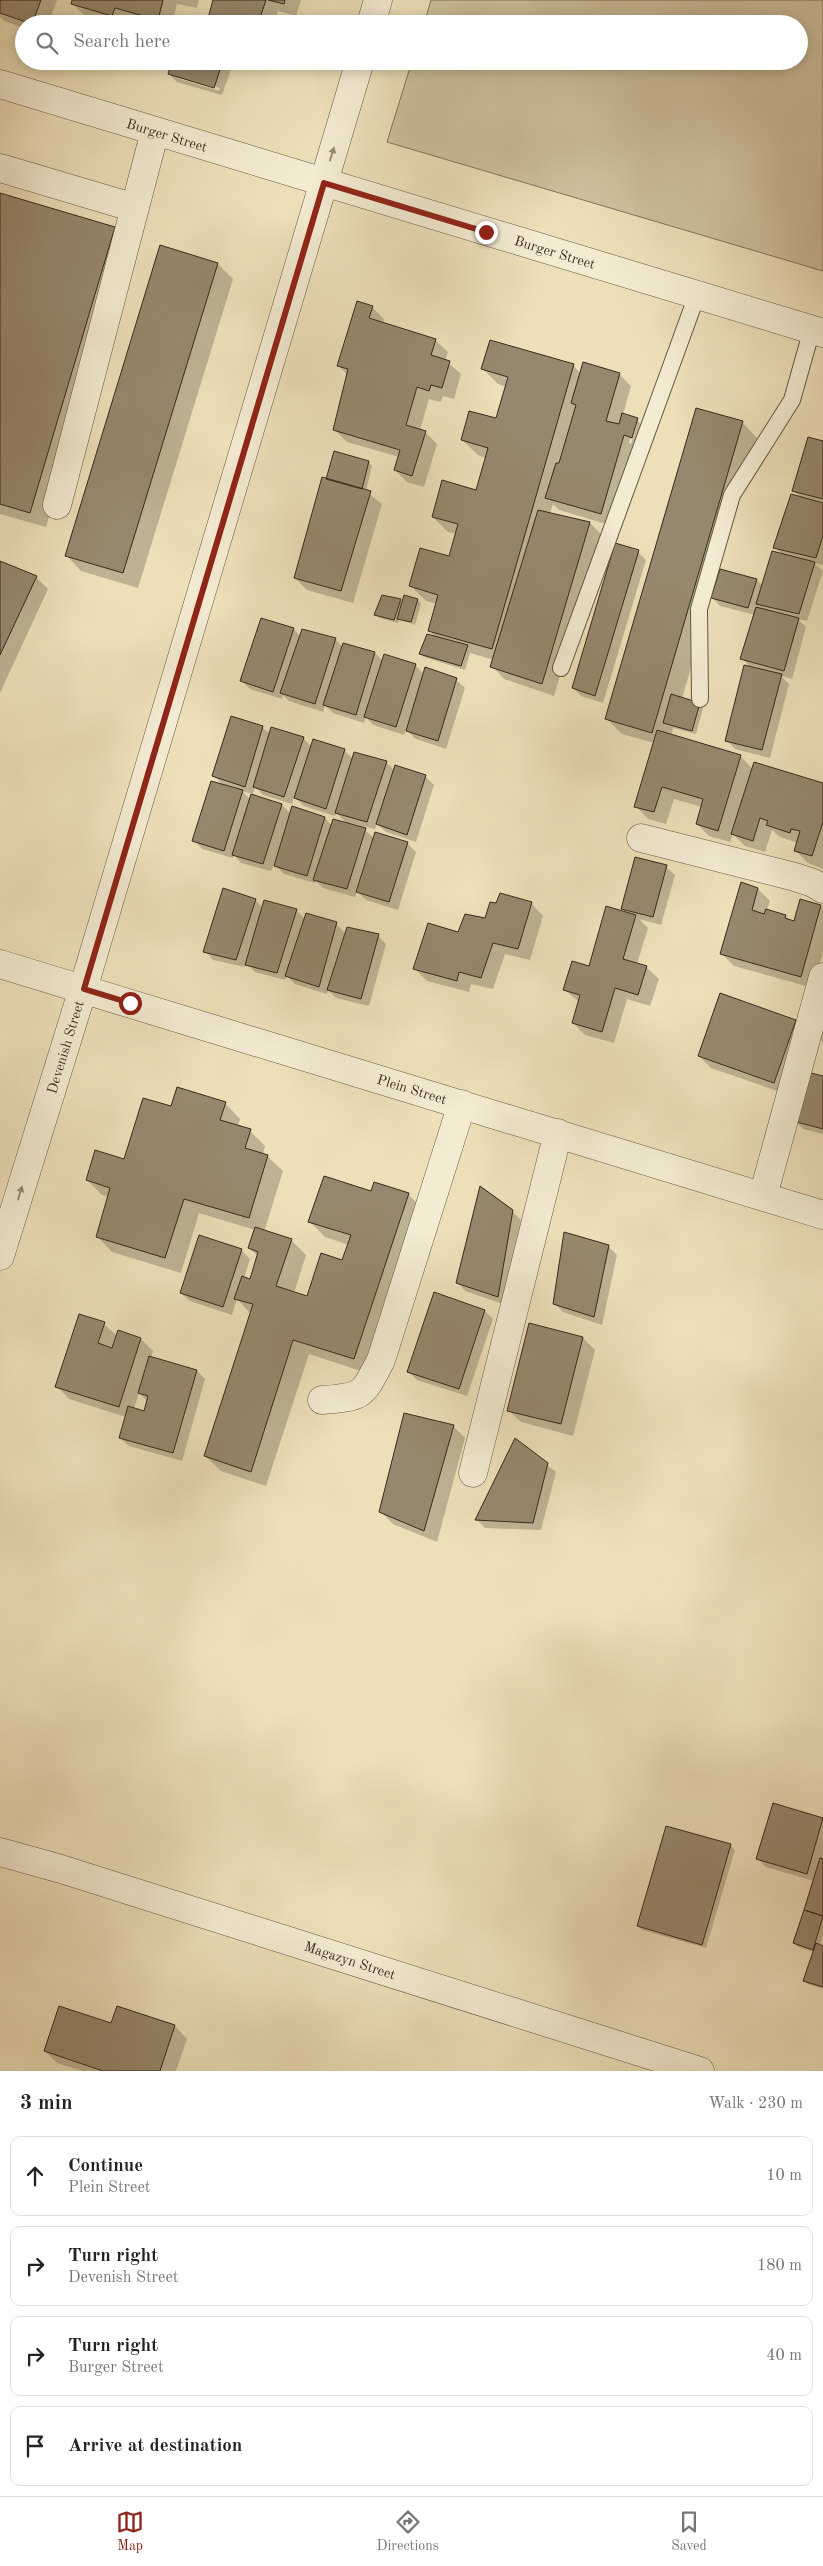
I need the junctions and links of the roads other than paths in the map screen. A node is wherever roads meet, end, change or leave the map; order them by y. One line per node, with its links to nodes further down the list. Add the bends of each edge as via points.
1 (378, 0): 2 (street)
2 (374, 15)
3 (357, 70): 7 (street, Devenish Street, one-way to 3)
4 (0, 84): 5 (street, Burger Street)
5 (156, 131): 7 (street, Burger Street); 8 (street)
6 (0, 168): 8 (street)
7 (324, 183): 9 (street, Burger Street); 18 (street, Devenish Street)
8 (135, 208): 11 (street)
9 (697, 295): 10 (street, Burger Street); 12 (lane)
10 (818, 331): 13 (lane, via 792,400 732,494 699,609)
11 (57, 505)
12 (561, 668)
13 (700, 699)
14 (641, 838): 15 (street, via 795,877)
15 (823, 890)
16 (0, 964): 18 (street, Plein Street)
17 (823, 977): 21 (street)
18 (84, 989): 19 (street, Plein Street); 23 (street, Devenish Street, one-way to 18)
19 (462, 1104): 20 (street, Plein Street); 24 (street, via 381,1360 367,1388 353,1398)
20 (558, 1133): 21 (street, Plein Street); 25 (street)
21 (763, 1196): 22 (street, Plein Street)
22 (823, 1214)
23 (0, 1256)
24 (322, 1400)
25 (473, 1473)
26 (0, 1852): 27 (street, Magazyn Street)
27 (700, 2071)

